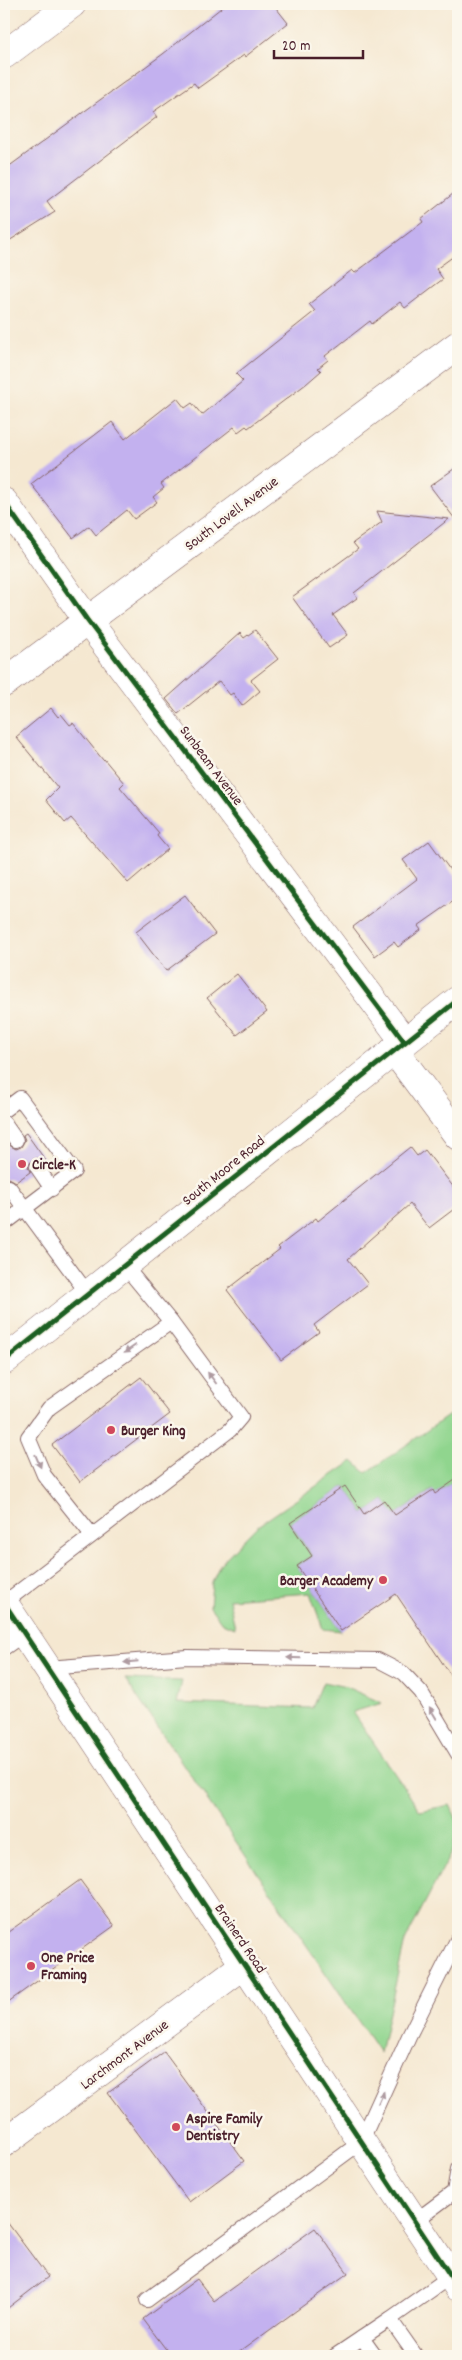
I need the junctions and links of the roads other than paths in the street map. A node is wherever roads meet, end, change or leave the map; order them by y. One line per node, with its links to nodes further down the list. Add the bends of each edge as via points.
1 (72, 4): 2 (street)
2 (4, 55)
3 (458, 345): 5 (street, South Lovell Avenue)
4 (4, 502): 5 (street, Sunbeam Avenue)
5 (87, 620): 6 (street, South Lovell Avenue); 8 (street, Sunbeam Avenue)
6 (4, 683)
7 (458, 1000): 8 (street, South Moore Road)
8 (399, 1046): 11 (street, Sunbeam Avenue); 18 (street, South Moore Road)
9 (4, 1110): 15 (lane, via 20,1098 74,1171)
10 (4, 1123): 12 (lane)
11 (458, 1136)
12 (16, 1140)
13 (37, 1167): 15 (lane)
14 (9, 1187): 16 (lane)
15 (52, 1189): 16 (lane)
16 (25, 1208): 17 (lane); 19 (lane)
17 (4, 1224)
18 (124, 1265): 19 (street, South Moore Road); 20 (lane)
19 (88, 1294): 21 (street, South Moore Road)
20 (171, 1322): 22 (lane, one-way to 22, via 49,1408 28,1436 44,1475); 22 (lane, one-way to 20, via 230,1430 242,1417)
21 (4, 1359)
22 (92, 1535): 23 (lane)
23 (4, 1603): 24 (street, Brainerd Road)
24 (14, 1641): 25 (street, Brainerd Road)
25 (47, 1668): 26 (lane, one-way to 25, via 421,1692 403,1673 378,1660 187,1657); 28 (street, Brainerd Road)
26 (458, 1754)
27 (458, 1938): 29 (lane, one-way to 27)
28 (244, 1965): 29 (street, Brainerd Road); 30 (street, Larchmont Avenue)
29 (361, 2142): 33 (street, Brainerd Road); 35 (lane)
30 (4, 2143)
31 (458, 2169): 32 (lane)
32 (456, 2192): 33 (lane)
33 (414, 2222): 34 (street, Brainerd Road)
34 (454, 2282): 36 (lane)
35 (147, 2300)
36 (390, 2320): 37 (lane); 40 (lane)
37 (362, 2338): 38 (lane); 39 (lane)
38 (337, 2356)
39 (375, 2356)
40 (416, 2356)

